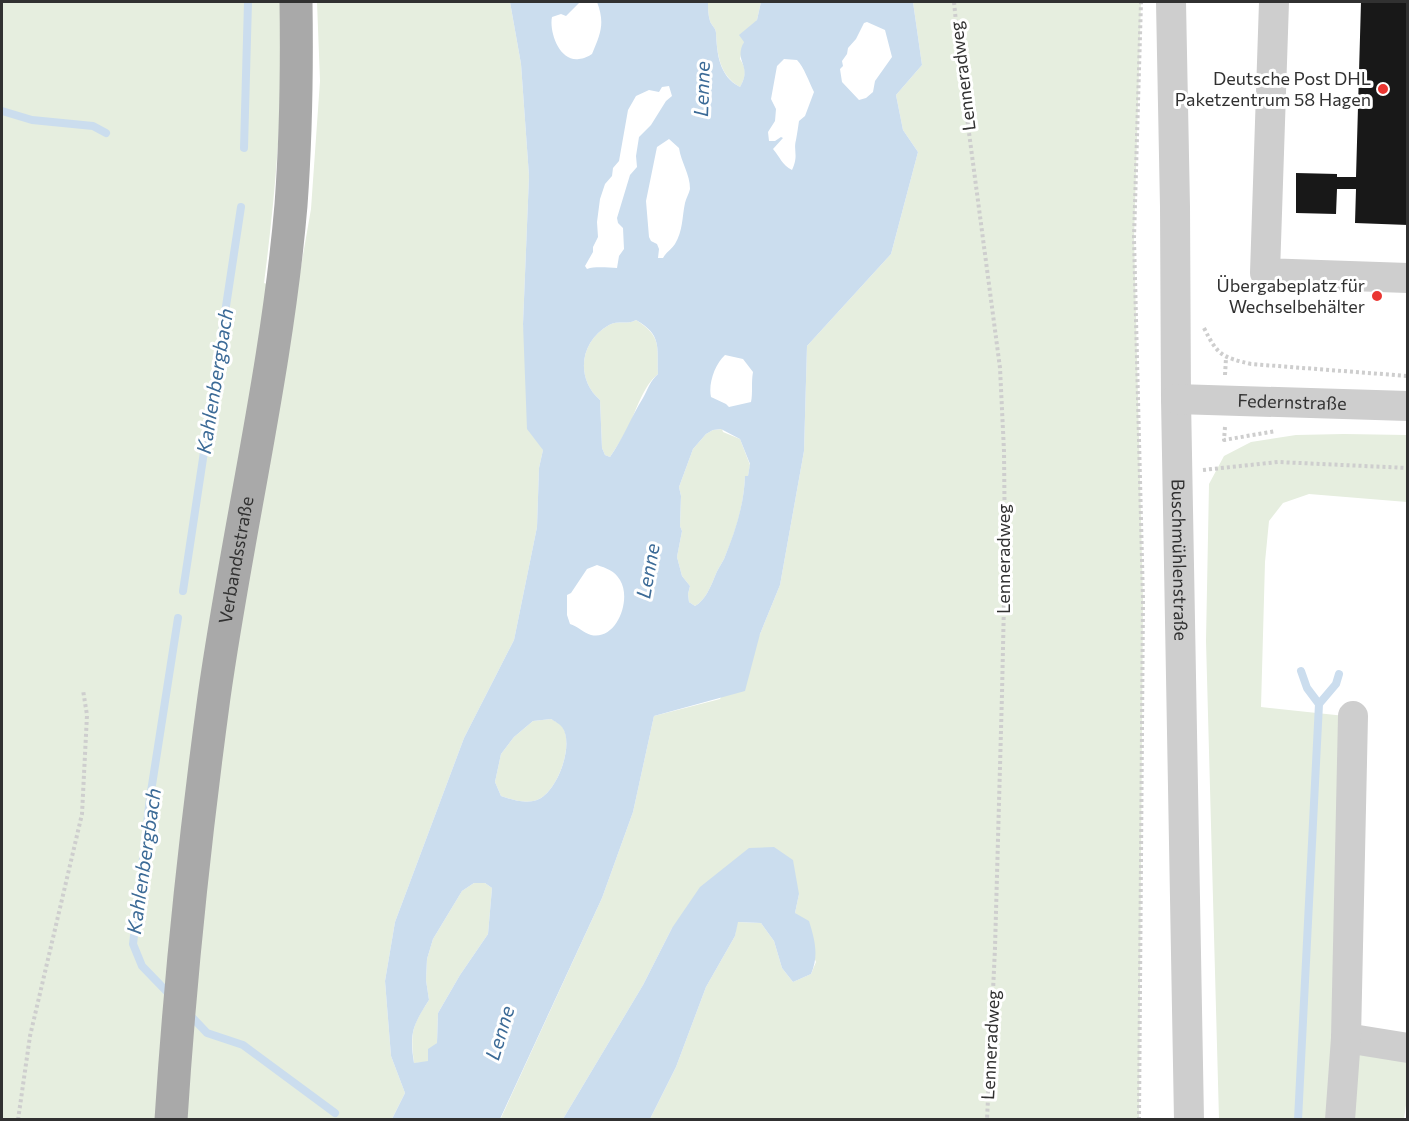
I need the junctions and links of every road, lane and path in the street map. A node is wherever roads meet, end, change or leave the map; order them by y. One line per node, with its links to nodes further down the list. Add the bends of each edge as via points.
1 (296, 2): 18 (main road, Verbandsstraße, via 298,74 291,205 214,697 183,960)
2 (954, 2): 19 (path, Lenneradweg, via 1000,368 1004,451 1002,682)
3 (1141, 2): 20 (path, via 1134,238 1143,600)
4 (1171, 2): 9 (street, Buschmühlenstraße)
5 (1274, 2): 6 (street, via 1265,273)
6 (1407, 278)
7 (1226, 358): 8 (path, via 1251,364)
8 (1407, 376)
9 (1176, 399): 10 (street, Federnstraße); 12 (street, Buschmühlenstraße)
10 (1407, 406)
11 (1407, 468): 12 (path, via 1278,462)
12 (1178, 472): 21 (street, Buschmühlenstraße)
13 (83, 690): 17 (path, via 87,714 82,814 30,1036)
14 (1353, 716): 15 (street)
15 (1346, 1038): 16 (street); 22 (street)
16 (1407, 1048)
17 (18, 1119)
18 (171, 1119)
19 (987, 1119)
20 (1139, 1119)
21 (1189, 1119)
22 (1340, 1119)

